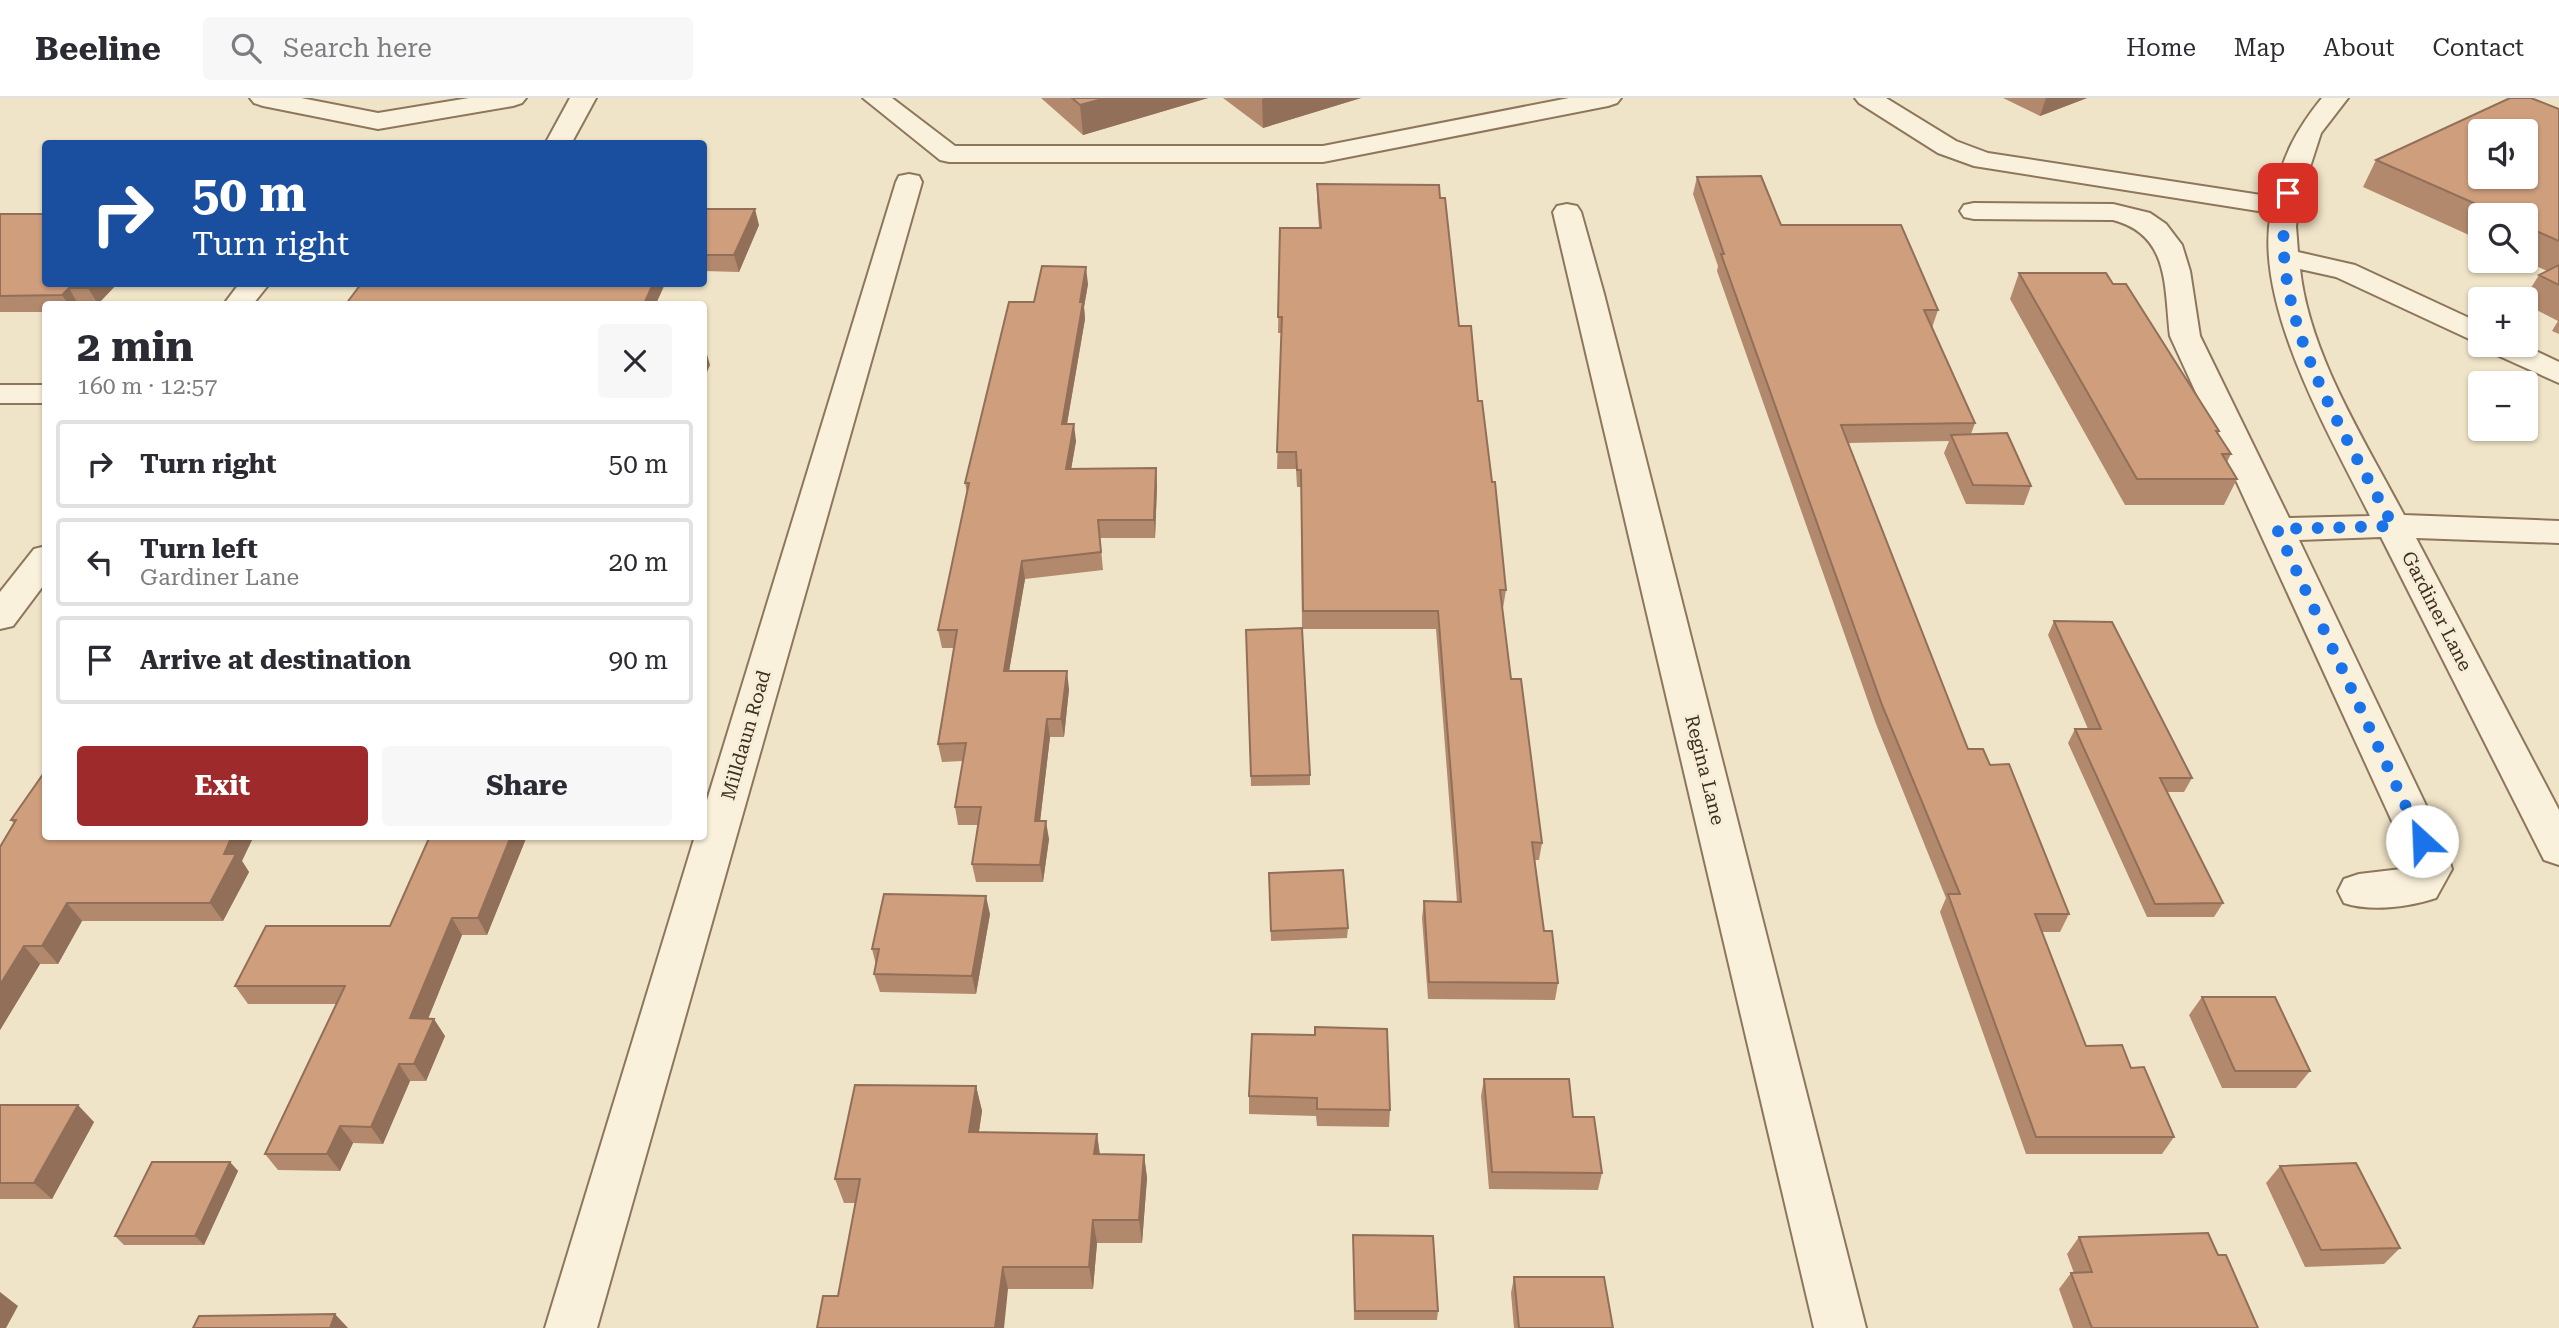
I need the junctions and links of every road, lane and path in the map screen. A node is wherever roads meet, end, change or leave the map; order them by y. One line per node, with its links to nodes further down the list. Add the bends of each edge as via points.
1 (263, 98): 8 (street)
2 (513, 98): 8 (street)
3 (583, 98): 10 (street)
4 (876, 98): 5 (street, via 949,154 1323,154)
5 (1608, 98)
6 (1868, 98): 12 (street, via 1947,147 1983,160)
7 (2335, 98): 12 (street, Gardiner Lane, via 2308,131)
8 (378, 121): 9 (street)
9 (365, 140)
10 (560, 140)
11 (909, 181): 30 (street, Milldaun Road)
12 (2285, 207): 15 (street, Gardiner Lane)
13 (1974, 211): 24 (street, via 2113,212 2140,219 2156,230 2168,245 2176,271 2185,335)
14 (1567, 212): 31 (street, Regina Lane)
15 (2285, 257): 18 (street, via 2345,271); 23 (street, Gardiner Lane, via 2304,347)
16 (252, 287): 17 (street)
17 (240, 301)
18 (2468, 329)
19 (2524, 357): 20 (street)
20 (2559, 374)
21 (0, 394): 22 (street)
22 (42, 394)
23 (2393, 526): 24 (street); 25 (street); 28 (street, Gardiner Lane)
24 (2277, 529): 29 (street, via 2431,869 2421,887)
25 (2559, 532)
26 (42, 562): 27 (street)
27 (0, 617)
28 (2554, 831)
29 (2359, 891)
30 (571, 1328)
31 (1840, 1328)

